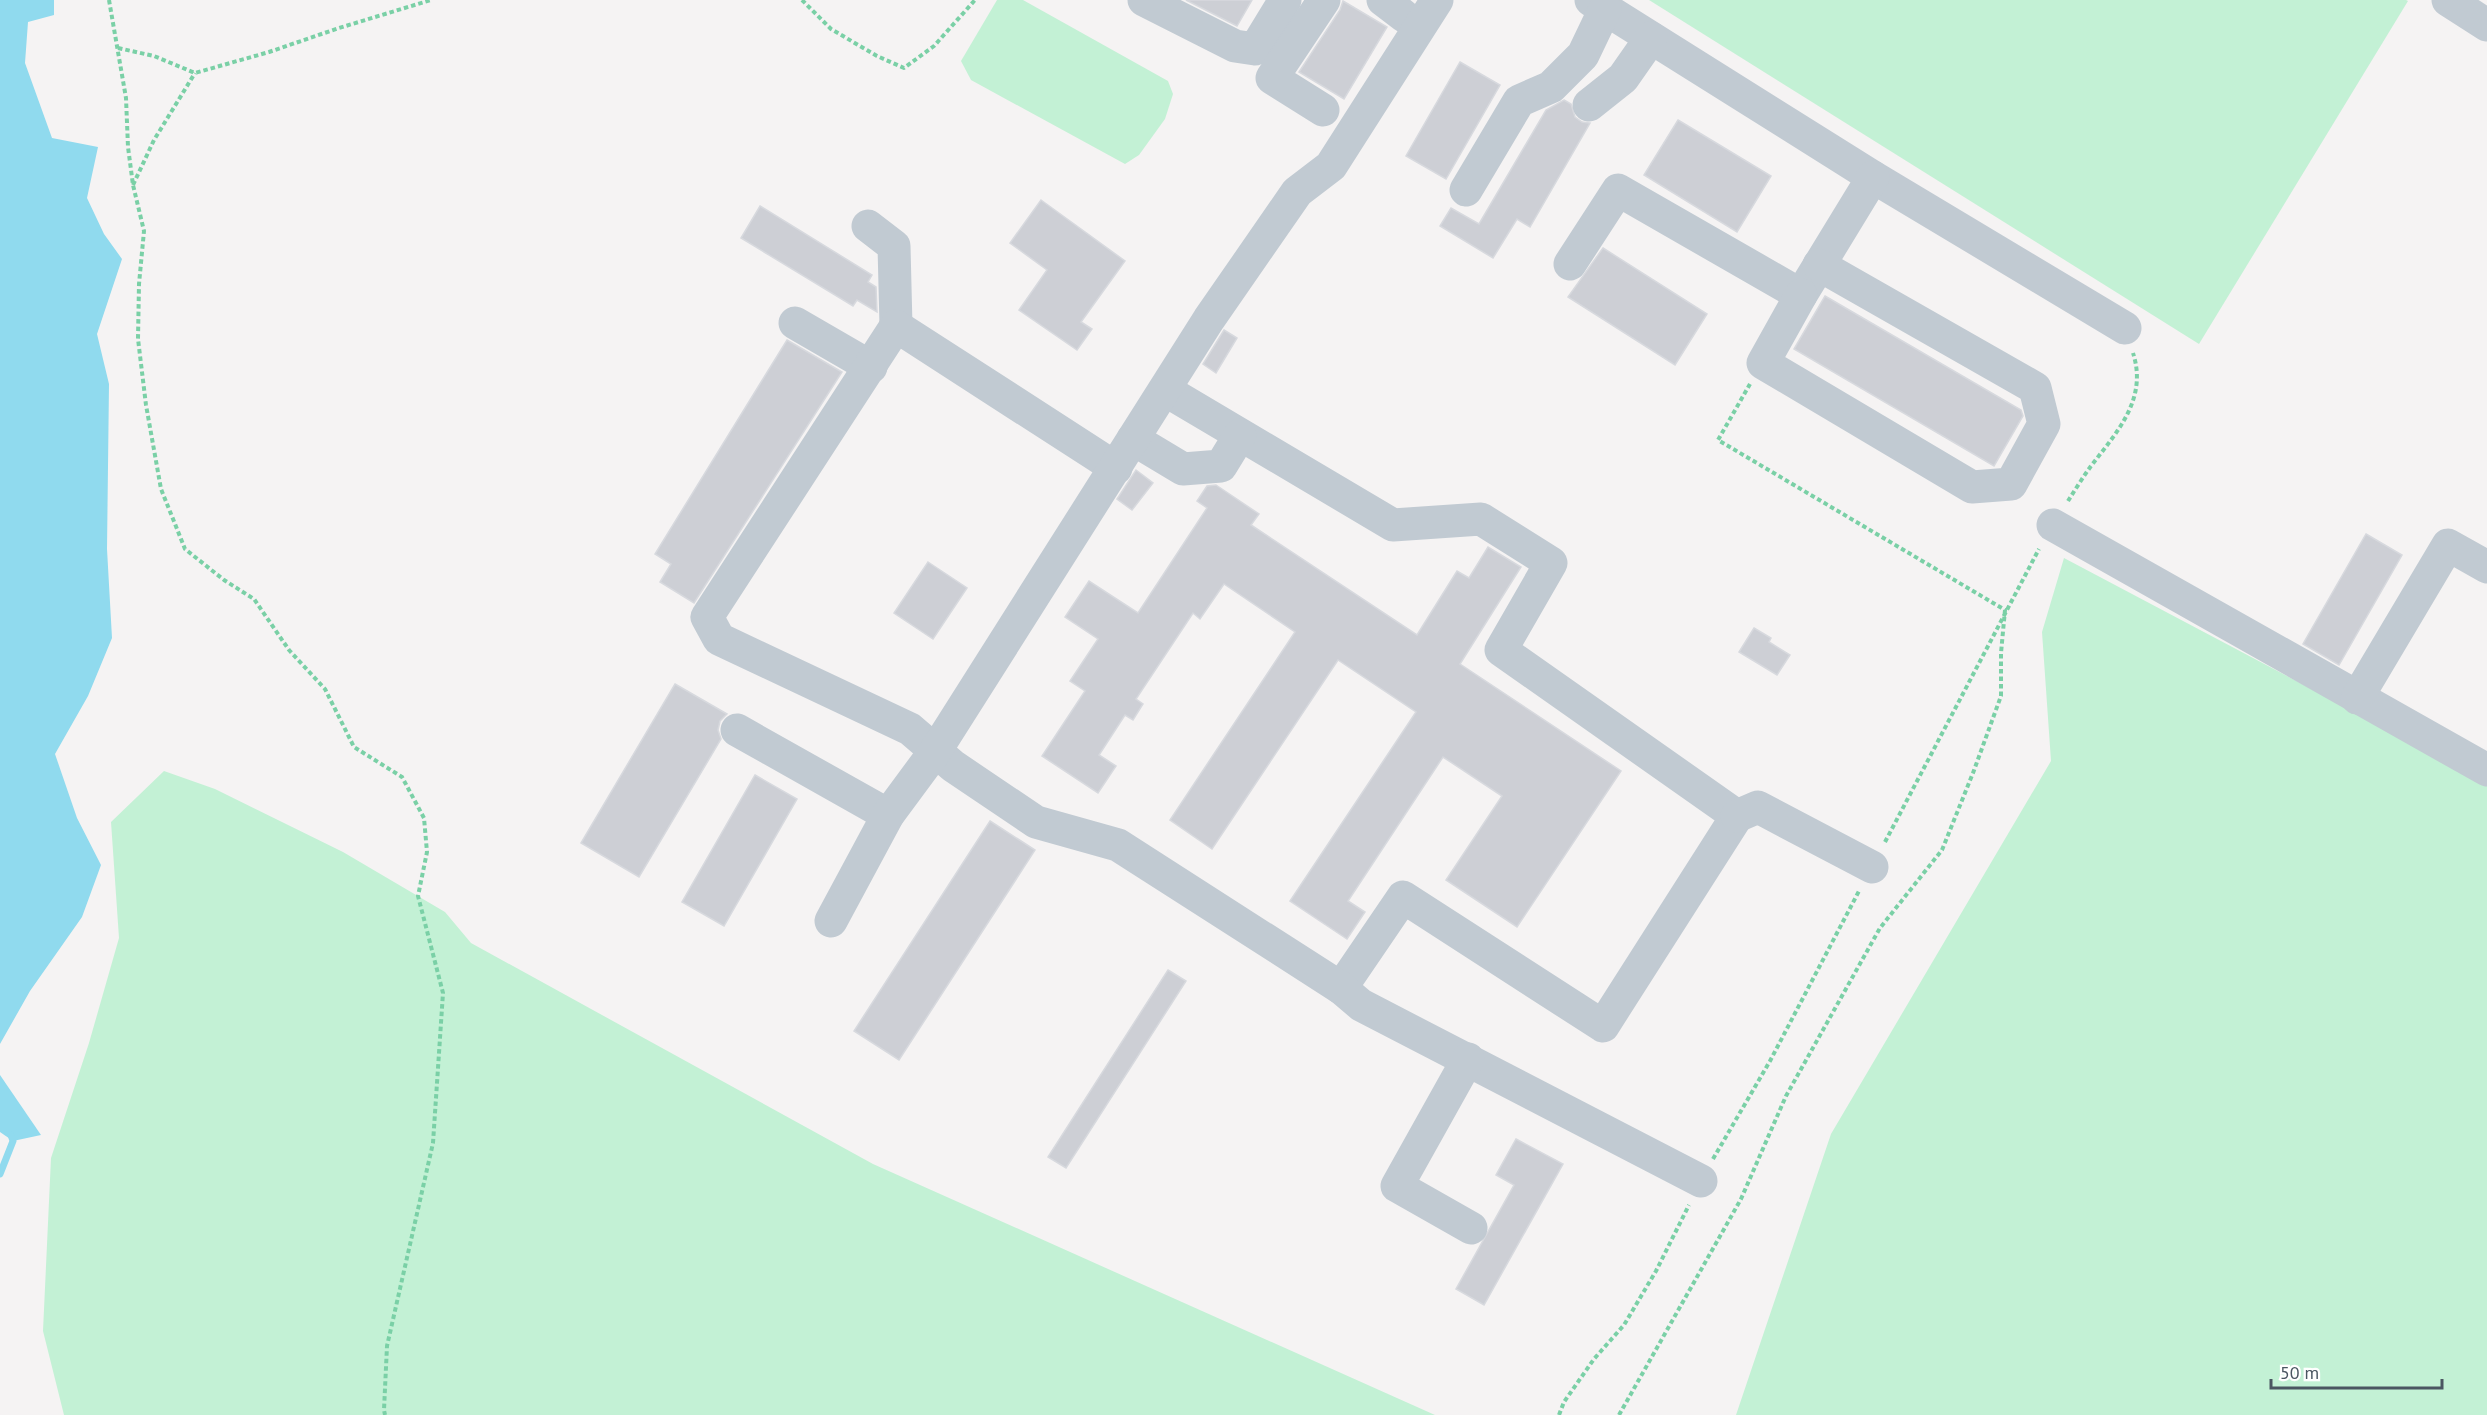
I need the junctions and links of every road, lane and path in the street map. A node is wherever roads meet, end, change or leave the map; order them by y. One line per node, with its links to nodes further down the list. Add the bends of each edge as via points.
1 (109, 0): 13 (path)
2 (431, 0): 14 (path)
3 (802, 0): 4 (path, via 831,29 904,68 934,46)
4 (975, 0)
5 (1144, 0): 6 (street, via 1235,46 1255,49)
6 (1285, 0)
7 (1324, 0): 16 (street, via 1272,78)
8 (1437, 0): 29 (street, via 1331,166 1297,192)
9 (2448, 0): 11 (street)
10 (1598, 4): 12 (street); 19 (street, via 1583,55 1551,87 1519,101)
11 (2487, 25)
12 (1651, 38): 15 (street, via 1623,78); 17 (street)
13 (118, 48): 14 (path, via 154,56); 18 (path)
14 (195, 73): 18 (path)
15 (1589, 105)
16 (1323, 110)
17 (1873, 177): 22 (street); 26 (street)
18 (132, 185): 47 (path, via 144,231 138,339 146,405 161,489 184,549 254,599 289,650 325,689 354,747 402,777 424,818 427,852 418,896 443,993 433,1143 387,1346)
19 (1466, 190)
20 (868, 226): 25 (street, via 894,246)
21 (1570, 264): 23 (street, via 1618,190)
22 (1820, 265): 23 (street); 27 (street, via 2035,388 2044,424 2011,484 1972,487)
23 (1801, 295): 27 (street)
24 (795, 323): 28 (street)
25 (896, 326): 28 (street); 32 (street)
26 (2125, 328)
27 (1763, 363): 48 (path, via 1718,440 2005,610 2001,696 1942,850 1881,928 1786,1096 1741,1199)
28 (871, 367): 37 (street, via 707,617 719,639 910,729)
29 (1165, 390): 30 (street); 31 (street)
30 (1240, 435): 31 (street, via 1221,466 1183,469); 40 (street, via 1394,525 1481,519 1551,563 1501,650)
31 (1133, 440): 32 (street)
32 (1116, 468): 37 (street)
33 (2053, 525): 35 (street)
34 (2487, 567): 35 (street, via 2448,545)
35 (2357, 698): 38 (street)
36 (737, 730): 39 (street)
37 (936, 750): 39 (street); 43 (street, via 953,766 1036,822 1118,845)
38 (2487, 770)
39 (888, 815): 42 (street)
40 (1737, 816): 41 (street, via 1758,807); 43 (street, via 1603,1026 1403,897)
41 (1872, 867)
42 (831, 921)
43 (1341, 988): 44 (street, via 1361,1005)
44 (1468, 1059): 45 (street); 46 (street, via 1397,1186)
45 (1701, 1181)
46 (1471, 1228)
47 (385, 1415)
48 (1618, 1415)

